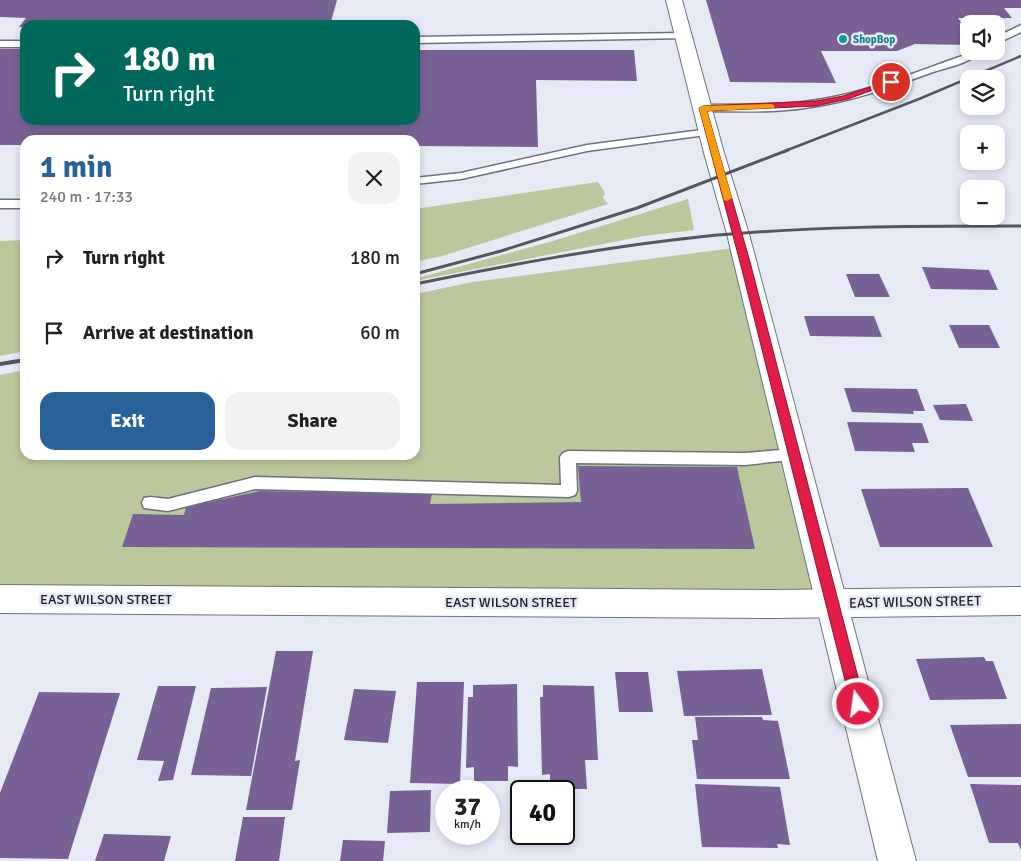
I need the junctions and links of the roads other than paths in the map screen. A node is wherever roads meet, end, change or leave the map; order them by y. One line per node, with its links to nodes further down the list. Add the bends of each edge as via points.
1 (674, 0): 3 (street)
2 (1021, 28): 4 (lane)
3 (684, 36): 5 (lane); 9 (street)
4 (1005, 36)
5 (420, 40)
6 (0, 44): 7 (lane)
7 (20, 44)
8 (960, 60): 9 (lane, via 845,98 816,104)
9 (703, 108): 10 (street)
10 (709, 132): 11 (lane, via 587,148 461,176); 14 (street)
11 (420, 180)
12 (0, 204): 13 (lane)
13 (20, 204)
14 (794, 455): 15 (lane, via 745,459 568,457 569,491 255,483 168,505); 18 (street)
15 (150, 503)
16 (0, 599): 18 (street, EAST WILSON STREET)
17 (1021, 601): 18 (street, EAST WILSON STREET)
18 (833, 604): 19 (street)
19 (897, 861)

